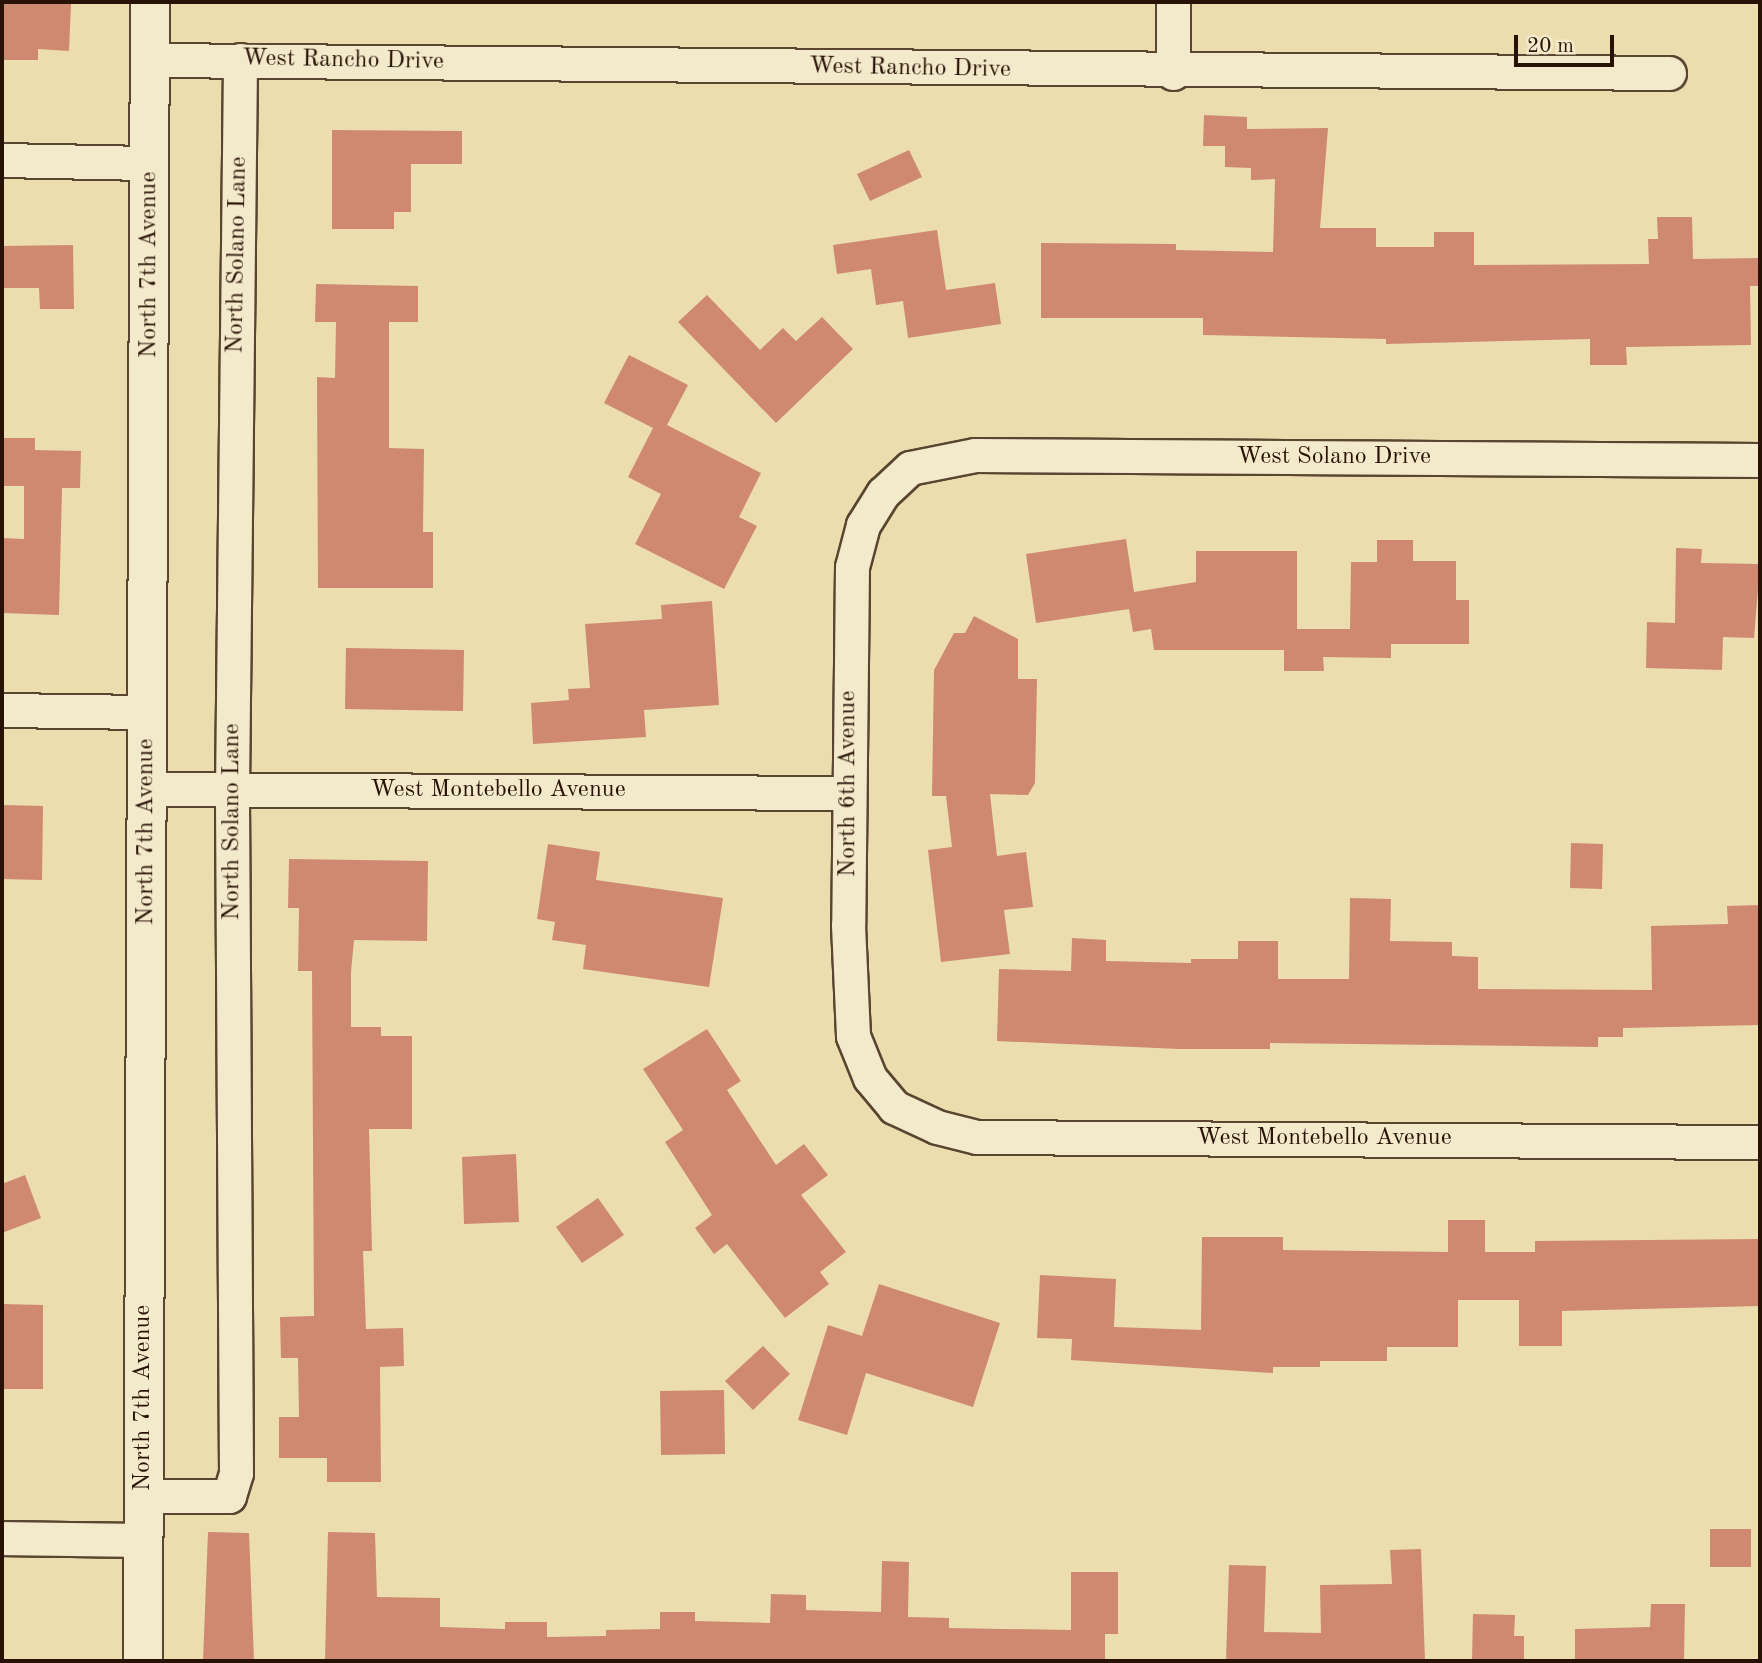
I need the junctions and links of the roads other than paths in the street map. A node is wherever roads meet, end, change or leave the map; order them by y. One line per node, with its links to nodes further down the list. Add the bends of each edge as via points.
1 (150, 2): 3 (main road, North 7th Avenue)
2 (1173, 2): 5 (street)
3 (150, 60): 4 (street, West Rancho Drive); 8 (main road, North 7th Avenue)
4 (240, 60): 5 (street, West Rancho Drive); 14 (street, North Solano Lane)
5 (1172, 72): 6 (street, West Rancho Drive)
6 (1669, 73)
7 (2, 160): 8 (street)
8 (150, 163): 12 (main road, North 7th Avenue)
9 (1760, 460): 10 (street, West Solano Drive, via 975,455)
10 (910, 468): 15 (street, North 6th Avenue, via 883,493 863,525 852,567)
11 (2, 710): 12 (street)
12 (148, 712): 13 (main road, North 7th Avenue)
13 (148, 789): 14 (street, West Montebello Avenue); 18 (main road, North 7th Avenue)
14 (232, 790): 15 (street, West Montebello Avenue); 18 (street, North Solano Lane, via 236,1473 229,1496)
15 (849, 793): 16 (street, North 6th Avenue, via 853,1036 870,1078)
16 (894, 1107): 17 (street, West Montebello Avenue, via 937,1127 977,1137)
17 (1760, 1142)
18 (143, 1496): 20 (main road, North 7th Avenue)
19 (2, 1538): 20 (street)
20 (144, 1540): 21 (main road, North 7th Avenue)
21 (143, 1661)

